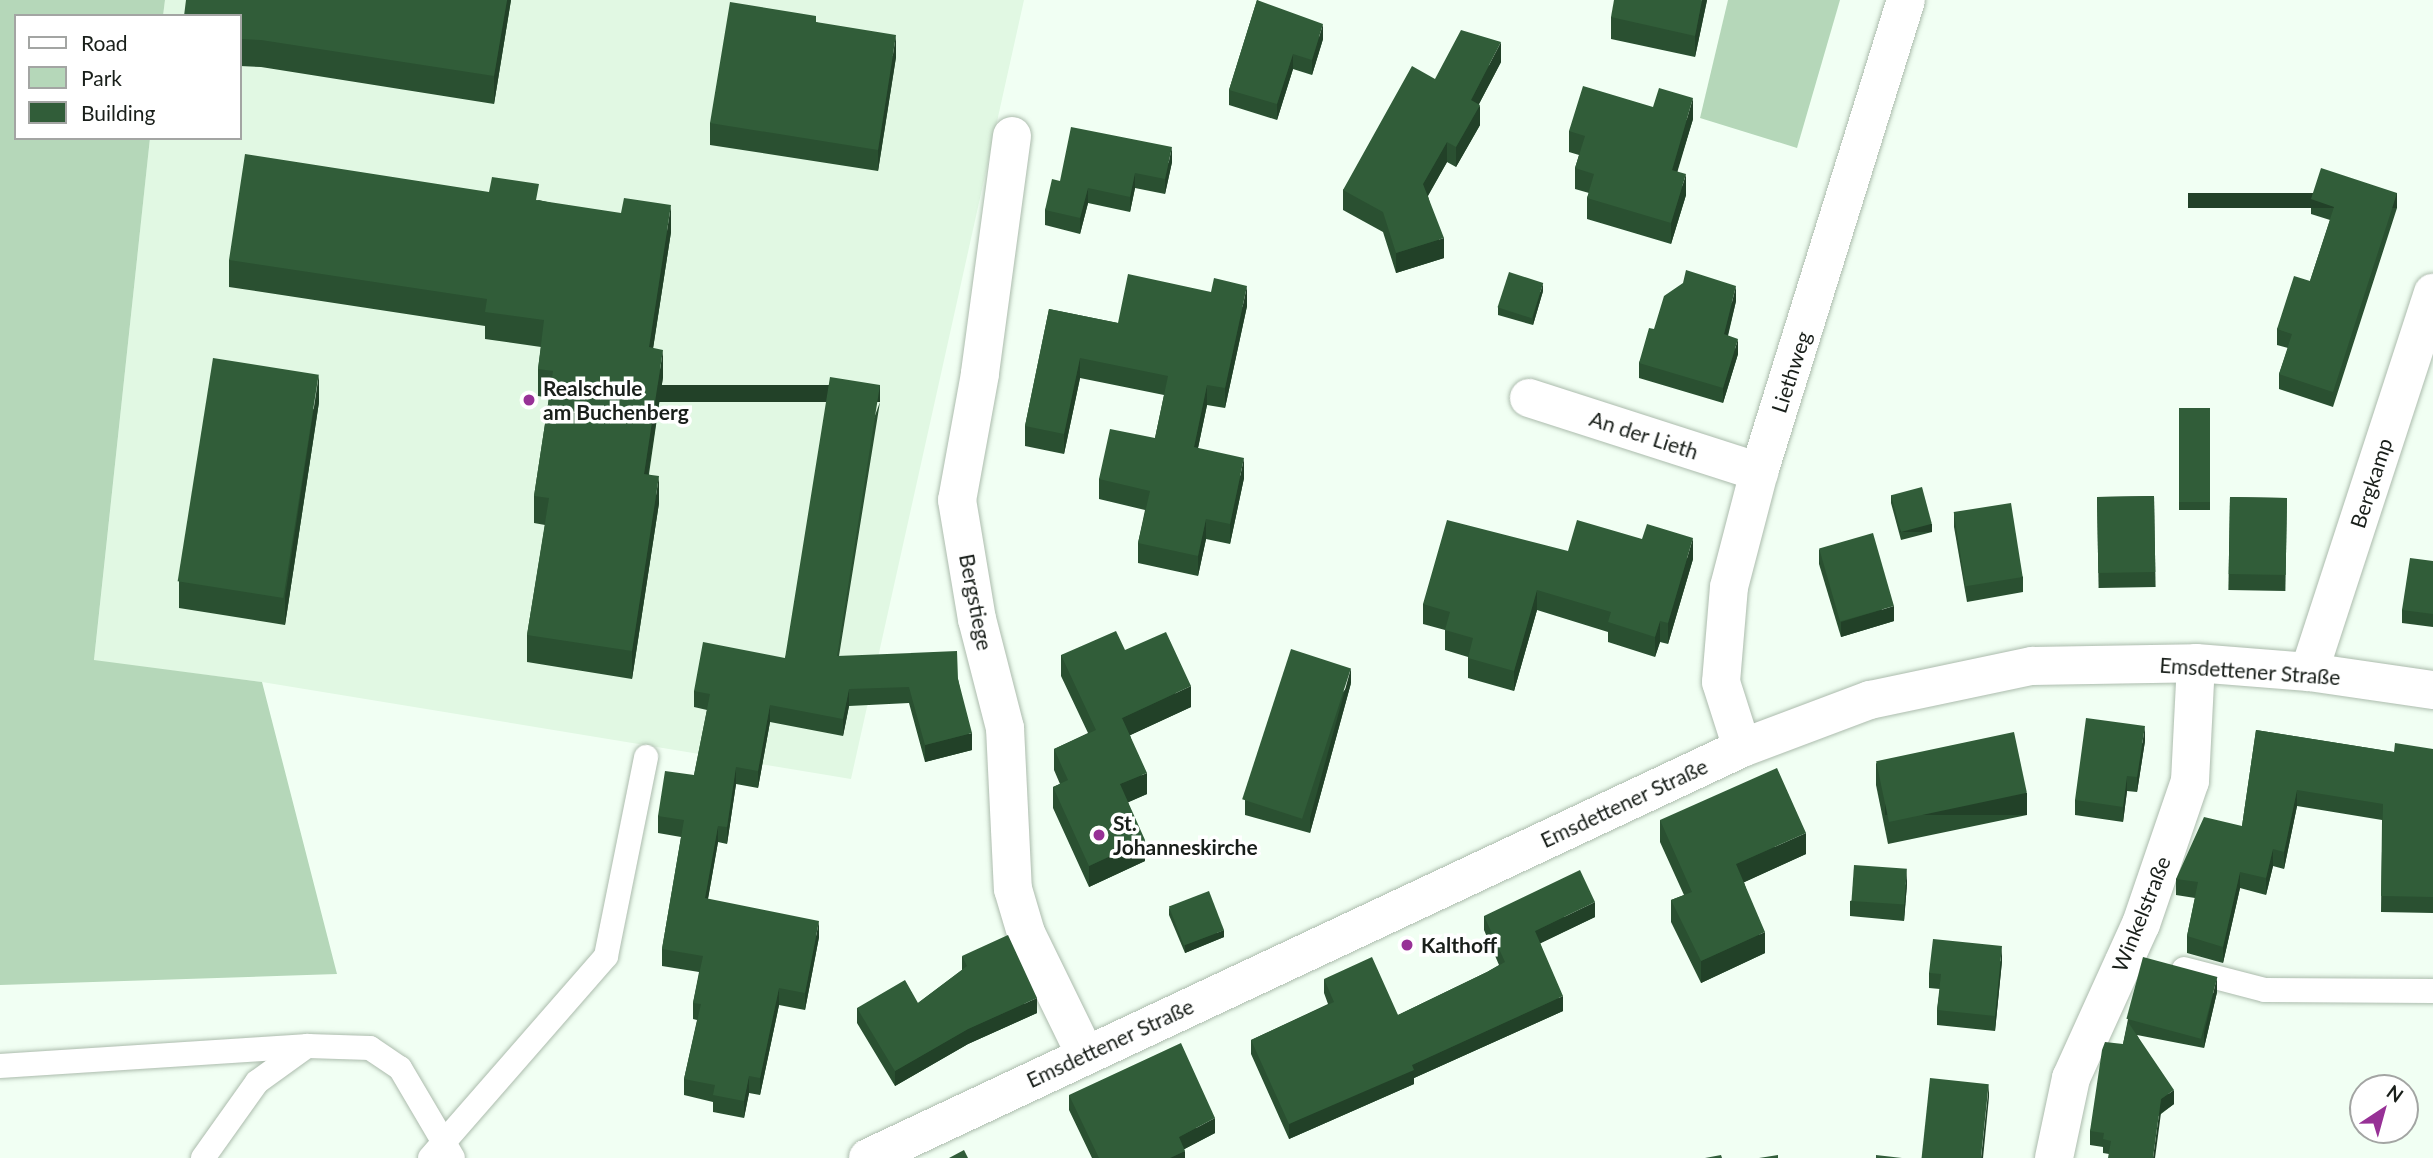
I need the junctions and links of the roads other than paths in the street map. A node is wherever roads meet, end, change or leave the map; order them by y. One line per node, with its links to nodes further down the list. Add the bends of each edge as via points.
1 (1906, 0): 5 (street, Liethweg)
2 (1012, 136): 14 (street, Bergstiege, via 980,374 957,500 978,619 1005,727 1013,889 1026,933)
3 (2433, 293): 7 (street, Bergkamp)
4 (1529, 398): 5 (street, An der Lieth)
5 (1759, 472): 9 (street, Liethweg, via 1729,587 1721,682)
6 (2196, 663): 7 (street, Emsdettener Straße); 9 (street, Emsdettener Straße, via 2032,666 1870,700); 11 (street, Winkelstraße, via 2190,781)
7 (2309, 672): 8 (street, Emsdettener Straße)
8 (2433, 690)
9 (1742, 748): 14 (street, Emsdettener Straße)
10 (646, 757): 16 (lane, via 606,956)
11 (2147, 958): 12 (lane, via 2265,990); 19 (street, Winkelstraße, via 2071,1077)
12 (2433, 991)
13 (307, 1046): 15 (lane); 16 (lane, via 370,1048 400,1068); 17 (lane, via 257,1082)
14 (1085, 1054): 18 (street, Emsdettener Straße)
15 (0, 1066)
16 (443, 1153)
17 (203, 1158)
18 (868, 1158)
19 (2054, 1158)

